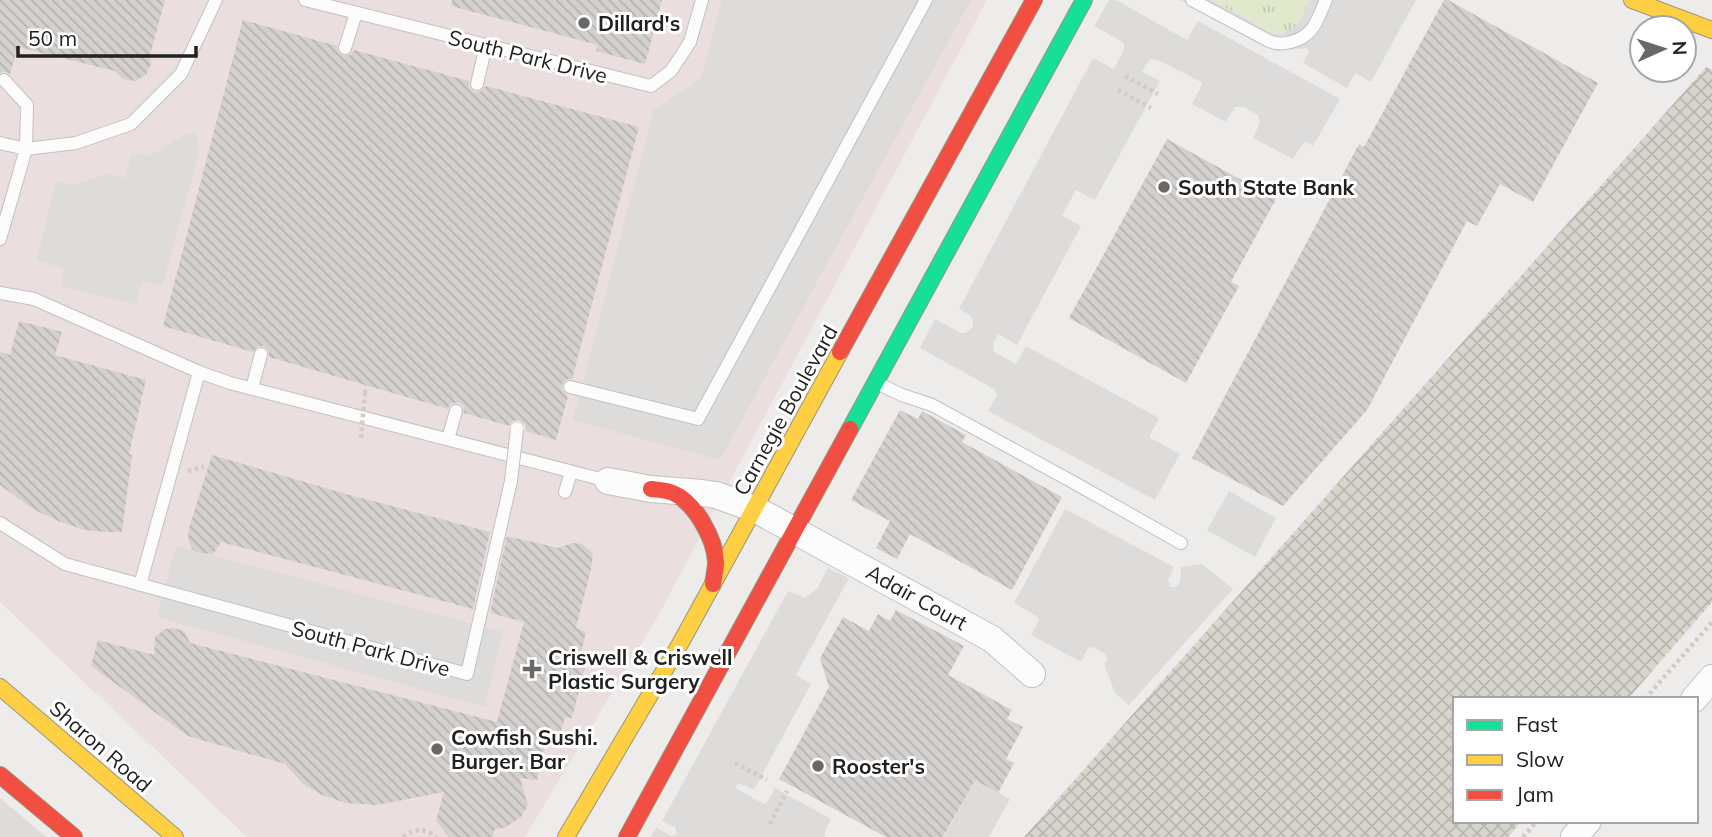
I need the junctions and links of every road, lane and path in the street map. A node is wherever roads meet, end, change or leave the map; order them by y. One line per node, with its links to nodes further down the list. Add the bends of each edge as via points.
1 (216, 0): 21 (lane, via 181,74 131,124 76,143)
2 (305, 0): 10 (lane, South Park Drive)
3 (702, 0): 12 (lane, South Park Drive, via 691,42 671,71 651,86)
4 (926, 0): 28 (lane, via 698,419)
5 (1034, 0): 38 (street, Carnegie Boulevard)
6 (1084, 0): 26 (street)
7 (1192, 0): 8 (lane, via 1279,44 1309,33)
8 (1326, 0)
9 (1632, 0): 11 (street)
10 (356, 13): 12 (lane, South Park Drive); 13 (lane)
11 (1712, 30)
12 (486, 45): 16 (lane)
13 (345, 48)
14 (1125, 76): 18 (path)
15 (4, 80): 21 (lane, via 27,105)
16 (477, 83)
17 (1118, 90): 19 (path)
18 (1158, 94)
19 (1151, 108)
20 (0, 143): 21 (lane)
21 (26, 149): 22 (lane)
22 (0, 239)
23 (0, 293): 25 (lane, via 34,299)
24 (261, 354): 29 (lane)
25 (199, 372): 29 (lane); 43 (lane)
26 (875, 382): 40 (street); 41 (lane, via 932,405)
27 (366, 385): 32 (path, bridge)
28 (570, 387)
29 (252, 388): 33 (lane)
30 (456, 411): 33 (lane)
31 (517, 429): 43 (lane, South Park Drive, bridge, via 506,506 467,674)
32 (361, 438)
33 (448, 439): 34 (lane)
34 (571, 472): 35 (lane); 37 (lane)
35 (608, 481): 36 (street)
36 (651, 489): 38 (street, via 716,495); 42 (street, via 674,494 694,511 714,551)
37 (565, 492)
38 (755, 509): 40 (street); 42 (street, Carnegie Boulevard)
39 (0, 523): 43 (lane, South Park Drive, via 65,564)
40 (794, 529): 45 (street, Adair Court, via 992,639); 63 (street)
41 (1181, 543)
42 (713, 584): 62 (street, Carnegie Boulevard)
43 (141, 585)
44 (1712, 622): 48 (path)
45 (1032, 674)
46 (1712, 678): 49 (street)
47 (0, 687): 59 (street, Sharon Road)
48 (1647, 697)
49 (1696, 697)
50 (735, 763): 52 (path)
51 (0, 775): 57 (street)
52 (767, 780)
53 (787, 791): 56 (path)
54 (1535, 823): 64 (path)
55 (1586, 823): 65 (street)
56 (770, 824)
57 (45, 828): 58 (street)
58 (74, 837)
59 (176, 837)
60 (403, 837): 61 (path, via 423,830)
61 (436, 837)
62 (566, 837)
63 (627, 837)
64 (1523, 837)
65 (1574, 837)

